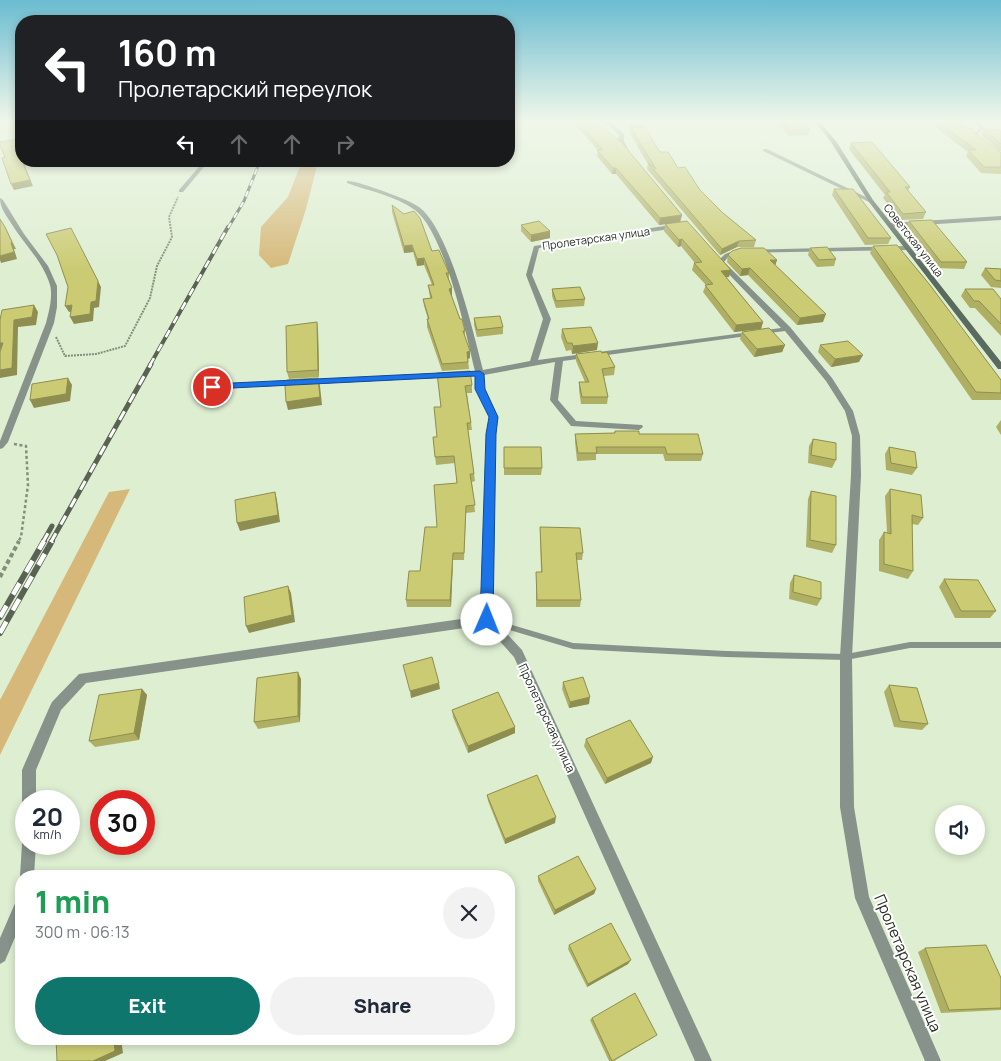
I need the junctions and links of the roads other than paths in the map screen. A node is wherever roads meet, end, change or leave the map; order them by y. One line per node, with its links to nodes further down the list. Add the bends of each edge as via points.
1 (199, 171): 5 (street)
2 (808, 171): 7 (street)
3 (852, 171): 7 (main road, Советская улица)
4 (349, 182): 20 (street, via 397,198 417,209 429,221 462,301)
5 (181, 191)
6 (0, 200): 23 (street, via 45,266 54,286 50,322)
7 (871, 201): 10 (main road, Советская улица)
8 (1001, 218): 10 (street)
9 (688, 224): 18 (street, Пролетарская улица, via 536,247 529,275 546,319)
10 (890, 225): 12 (main road, Советская улица)
11 (721, 248): 13 (street)
12 (906, 248): 13 (street); 19 (main road, Советская улица)
13 (738, 251): 15 (street, via 726,254)
14 (714, 256): 15 (street, Пролетарская улица)
15 (720, 262): 16 (street, Пролетарская улица)
16 (787, 330): 17 (street); 26 (street, Пролетарская улица, via 829,380 849,411 856,436)
17 (558, 360): 18 (street); 22 (street, via 554,400 574,424)
18 (533, 362): 20 (street)
19 (1001, 367)
20 (480, 374): 21 (street); 24 (street, via 480,389 494,417)
21 (212, 387)
22 (639, 427)
23 (2, 444)
24 (487, 620): 26 (lane, via 573,646); 27 (street, via 83,678 56,706 29,770); 32 (street, Пролетарская улица, via 518,654)
25 (1000, 646): 26 (lane, via 910,646)
26 (846, 657): 33 (street, Пролетарская улица, via 847,807 862,898)
27 (29, 790)
28 (28, 855): 29 (street)
29 (27, 870)
30 (15, 920): 31 (street)
31 (0, 956)
32 (704, 1061)
33 (933, 1061)

